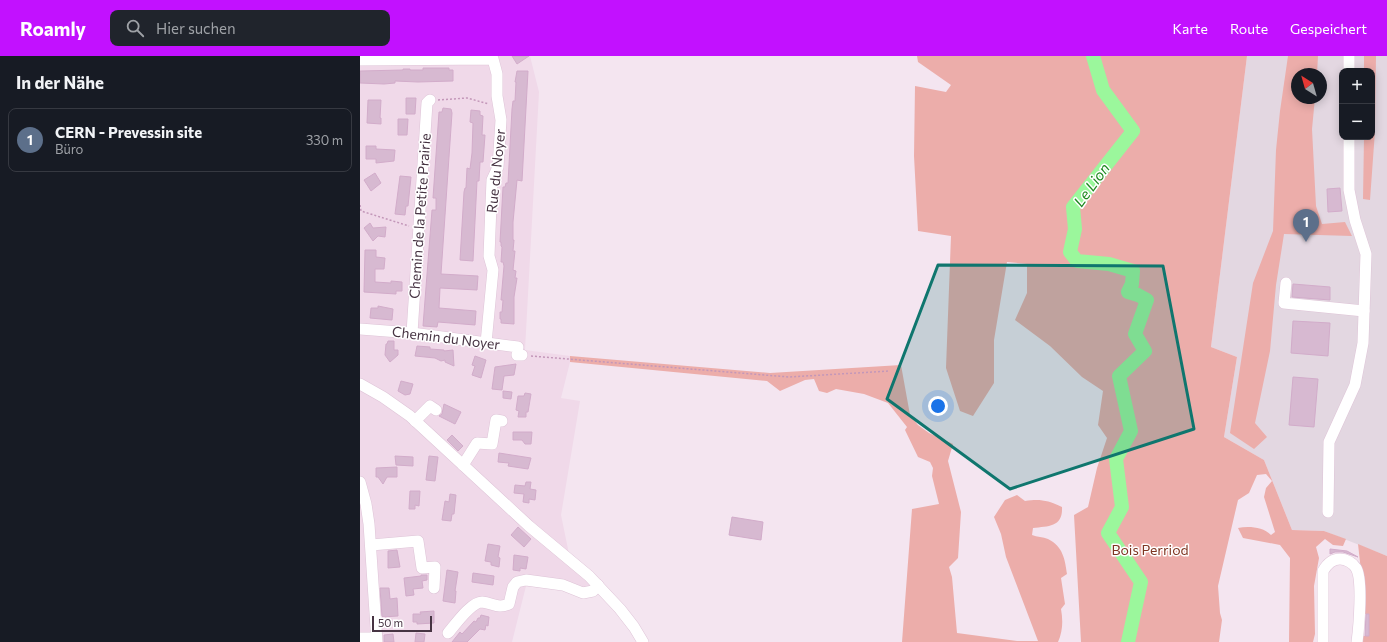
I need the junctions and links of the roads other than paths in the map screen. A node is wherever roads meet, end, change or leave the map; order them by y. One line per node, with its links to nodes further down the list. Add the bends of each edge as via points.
1 (1349, 56): 5 (street)
2 (405, 58): 3 (street, Rue du Noyer); 4 (street, Rue du Noyer)
3 (442, 58): 12 (street, Rue du Noyer, via 493,59 497,74 499,152 498,168 492,180 489,256 493,270)
4 (360, 60)
5 (1349, 68)
6 (430, 100): 11 (street, Chemin de la Petite Prairie, via 427,103)
7 (1349, 140): 9 (street, via 1349,190 1366,254)
8 (1286, 283): 9 (street, via 1284,302)
9 (1364, 310): 20 (street, via 1363,343 1355,385 1329,442)
10 (360, 329): 11 (street, Chemin du Noyer)
11 (412, 333): 12 (street, Chemin du Noyer)
12 (486, 343): 13 (street, Chemin du Noyer, via 518,347 517,355)
13 (522, 355)
14 (360, 384): 16 (street, via 383,397)
15 (436, 410): 16 (street, via 430,406)
16 (415, 421): 18 (street)
17 (502, 421): 18 (street, via 496,420 492,444 477,443)
18 (462, 465): 22 (street)
19 (360, 482): 21 (street, via 366,504)
20 (1328, 512)
21 (371, 545): 23 (street, via 418,541 422,568 436,567); 26 (street)
22 (598, 585): 24 (street, via 593,591 583,593 563,586 526,580 517,582 513,587 509,604 474,604); 27 (street, via 620,609)
23 (434, 588)
24 (448, 633)
25 (360, 638): 26 (street)
26 (376, 640)
27 (643, 642)
28 (1323, 642): 29 (street, via 1323,571 1330,562 1342,559 1356,567 1360,580)
29 (1357, 642)

